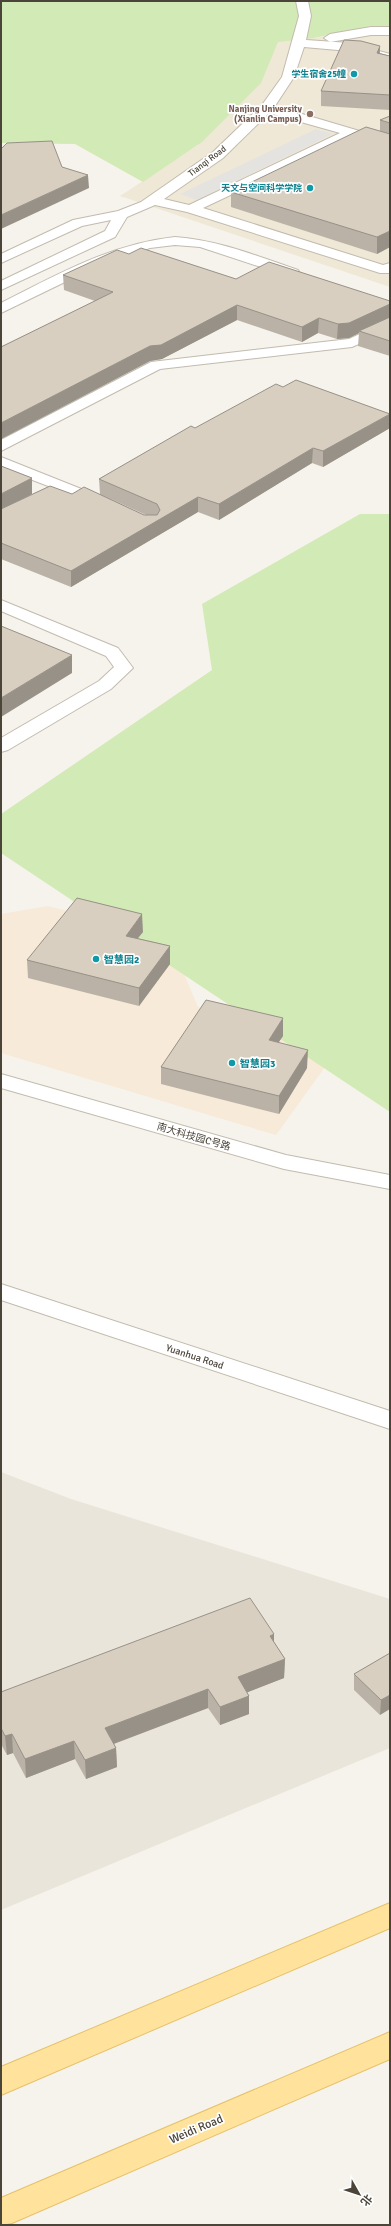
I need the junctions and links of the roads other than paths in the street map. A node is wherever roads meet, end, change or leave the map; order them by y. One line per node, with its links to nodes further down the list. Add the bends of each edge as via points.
1 (302, 1): 3 (street, Tianqi Road, via 305,16)
2 (390, 31): 3 (street, via 371,31)
3 (299, 43): 4 (street, via 350,47); 5 (street, Tianqi Road, via 288,77)
4 (390, 58)
5 (267, 108): 6 (street); 8 (street, Tianqi Road, via 218,155)
6 (351, 133): 7 (street); 9 (street)
7 (390, 144)
8 (150, 203): 9 (street); 10 (street, Tianqi Road)
9 (192, 209): 12 (street, via 385,270)
10 (122, 214): 11 (street, Tianqi Road, via 78,223); 14 (street, via 110,234)
11 (1, 259)
12 (390, 268)
13 (306, 278): 15 (street, via 200,243 160,243 117,252)
14 (1, 286)
15 (1, 309)
16 (390, 324): 17 (street, via 352,343 156,365)
17 (1, 446)
18 (1, 462): 19 (street)
19 (78, 492): 20 (street); 21 (street, via 45,495)
20 (114, 508)
21 (1, 519)
22 (1, 605): 23 (street, via 112,652 124,668 105,685)
23 (1, 746)
24 (1, 1081): 25 (street, 南大科技园C号路, via 284,1162)
25 (390, 1182)
26 (1, 1292): 27 (street, Yuanhua Road)
27 (390, 1420)
28 (390, 1915): 30 (main road)
29 (390, 2045): 31 (main road, Weidi Road)
30 (1, 2082)
31 (1, 2213)

